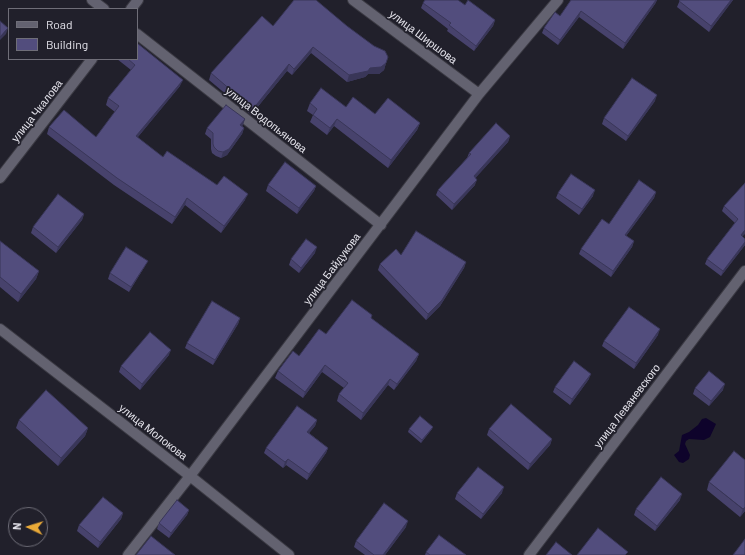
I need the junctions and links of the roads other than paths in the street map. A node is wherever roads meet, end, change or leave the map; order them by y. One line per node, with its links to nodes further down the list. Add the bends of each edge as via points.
1 (92, 0): 5 (street)
2 (138, 0): 6 (street)
3 (353, 0): 9 (street, улица Ширшова)
4 (558, 0): 9 (street, улица Байдукова)
5 (103, 8)
6 (132, 8)
7 (138, 35): 11 (street, улица Водопьянова)
8 (91, 60): 10 (street, улица Чкалова)
9 (479, 94): 11 (street, улица Байдукова)
10 (0, 178)
11 (381, 225): 14 (street, улица Байдукова)
12 (745, 271): 17 (street, улица Леваневского)
13 (0, 329): 14 (street, улица Молокова)
14 (190, 476): 15 (street, улица Байдукова); 16 (street, улица Молокова)
15 (128, 555)
16 (289, 555)
17 (529, 555)

